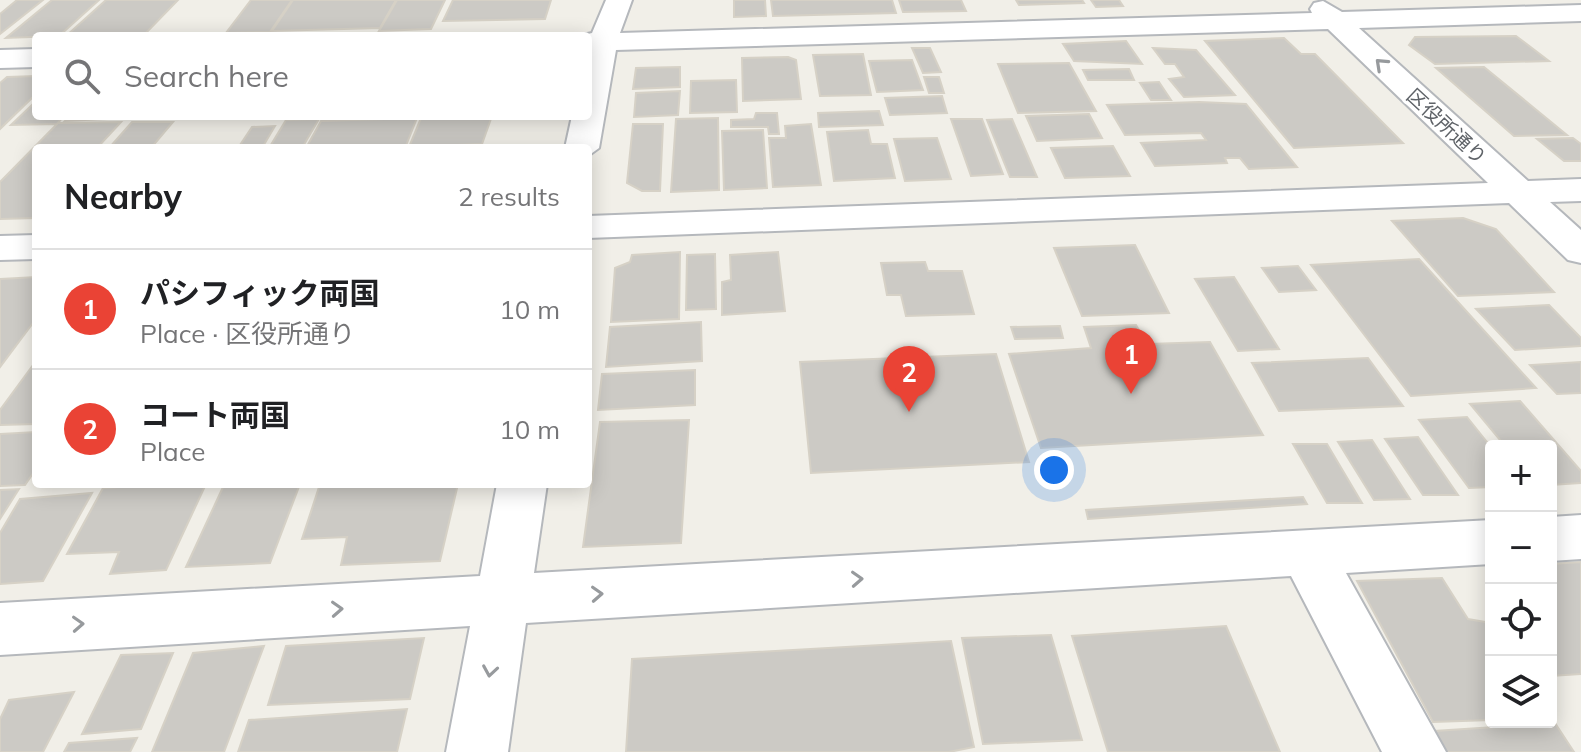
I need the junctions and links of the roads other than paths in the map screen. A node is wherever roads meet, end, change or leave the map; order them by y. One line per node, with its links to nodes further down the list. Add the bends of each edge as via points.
1 (619, 0): 4 (street)
2 (1323, 10): 3 (street); 4 (street); 11 (street, 区役所通り, one-way to 2)
3 (1581, 13)
4 (595, 42): 7 (street)
5 (32, 58): 6 (street)
6 (0, 59)
7 (592, 66)
8 (585, 120): 9 (street)
9 (582, 144)
10 (1581, 190): 11 (street)
11 (1519, 193): 12 (street); 15 (street, 区役所通り)
12 (592, 227)
13 (32, 247): 14 (street)
14 (0, 248)
15 (1581, 251)
16 (521, 488): 21 (street)
17 (1581, 537): 18 (street)
18 (1557, 539)
19 (1485, 542): 20 (street)
20 (1306, 553): 21 (street, one-way to 20); 24 (street)
21 (502, 599): 22 (street, one-way to 21); 23 (street, one-way to 23)
22 (0, 629)
23 (477, 752)
24 (1415, 752)

